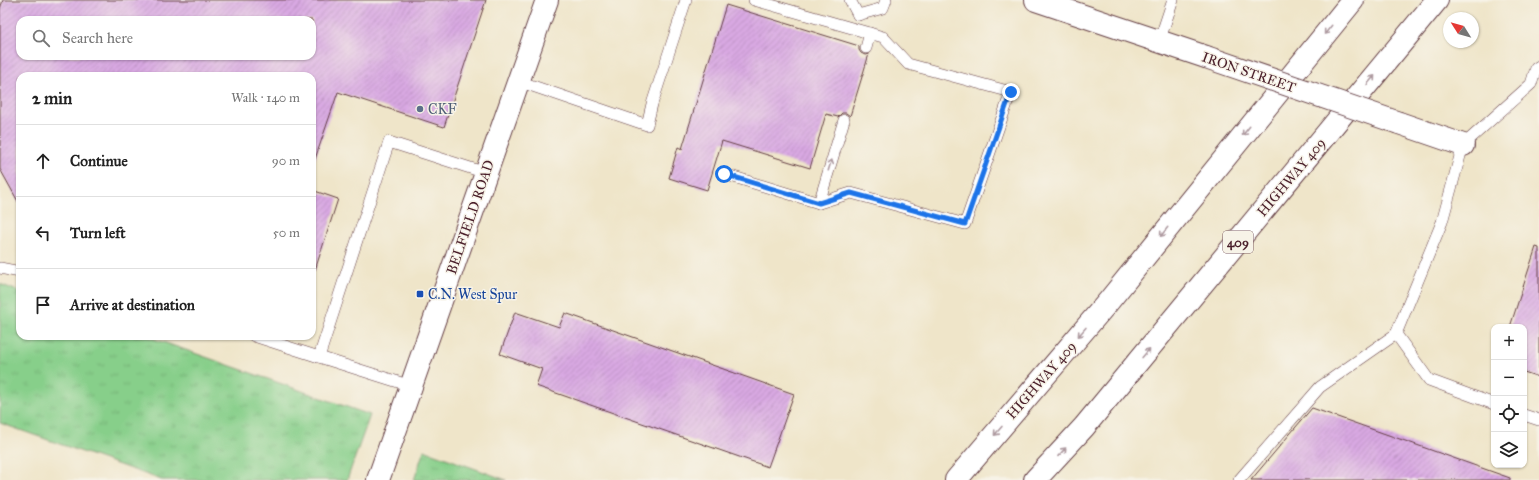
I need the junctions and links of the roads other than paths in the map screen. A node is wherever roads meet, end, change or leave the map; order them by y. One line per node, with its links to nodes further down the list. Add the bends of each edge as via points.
1 (547, 0): 16 (main road, BELFIELD ROAD)
2 (686, 0): 16 (lane, via 647,125)
3 (754, 0): 11 (lane)
4 (850, 0): 10 (lane)
5 (886, 0): 10 (lane, via 883,8)
6 (1036, 0): 13 (main road, IRON STREET)
7 (1173, 0): 13 (lane)
8 (1353, 0): 33 (main road, HIGHWAY 409, one-way to 33, via 1108,302)
9 (1437, 0): 34 (main road, HIGHWAY 409 / 409, one-way to 9, via 1084,427)
10 (858, 16): 11 (lane)
11 (853, 28): 12 (lane)
12 (870, 33): 14 (lane); 22 (lane, via 883,37 908,64 1011,92 965,224 851,193)
13 (1159, 42): 19 (main road, IRON STREET, bridge)
14 (866, 48)
15 (1539, 66): 17 (lane, via 1536,68)
16 (518, 81): 20 (main road, BELFIELD ROAD)
17 (1535, 84): 19 (lane)
18 (844, 120): 22 (lane, one-way to 18)
19 (1463, 144): 25 (lane, via 1442,222)
20 (486, 173): 27 (lane, via 389,142); 28 (main road, BELFIELD ROAD)
21 (724, 174): 22 (lane)
22 (819, 203)
23 (0, 268): 24 (lane)
24 (16, 271)
25 (1396, 334): 29 (lane, via 1429,380); 35 (lane, via 1320,387)
26 (266, 340): 27 (lane)
27 (319, 357): 28 (lane)
28 (411, 386): 32 (main road, BELFIELD ROAD)
29 (1491, 403)
30 (1527, 416): 31 (lane)
31 (1539, 420)
32 (378, 480)
33 (956, 480)
34 (1035, 480)
35 (1239, 480)

